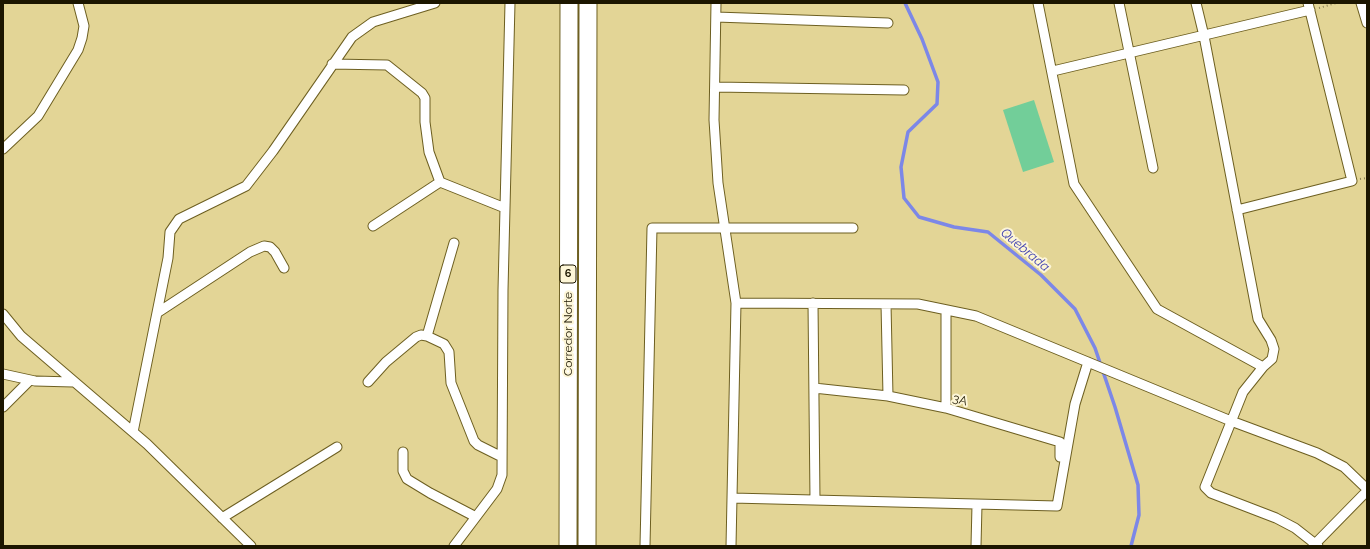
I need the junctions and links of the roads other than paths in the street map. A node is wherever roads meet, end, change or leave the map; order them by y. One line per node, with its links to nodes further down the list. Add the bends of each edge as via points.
1 (78, 3): 21 (street, via 84,26 78,50 38,116)
2 (435, 3): 17 (street, via 373,22 352,37)
3 (510, 3): 24 (street)
4 (569, 3): 63 (highway, Corredor Norte / 6)
5 (588, 3): 64 (highway, Corredor Norte / 6)
6 (716, 3): 12 (street)
7 (1038, 3): 18 (street)
8 (1119, 3): 16 (street)
9 (1196, 3): 15 (street)
10 (1361, 3): 14 (street)
11 (1309, 7): 15 (street); 25 (street, via 1352,181)
12 (716, 17): 13 (street); 19 (street)
13 (888, 22)
14 (1367, 24)
15 (1204, 36): 16 (street); 25 (street)
16 (1131, 53): 18 (street); 22 (street)
17 (332, 64): 23 (street, via 387,65 422,92 425,98 429,152); 35 (street, via 246,186 179,219 170,232 168,258)
18 (1053, 71): 39 (street, via 1074,184 1157,309)
19 (715, 87): 20 (street); 27 (street, via 714,120 718,183)
20 (904, 90)
21 (3, 149)
22 (1153, 168)
23 (440, 182): 24 (street); 26 (street)
24 (505, 208): 52 (street)
25 (1237, 210): 39 (street, via 1258,320 1274,349 1272,359)
26 (373, 226)
27 (726, 228): 28 (street); 31 (street); 65 (street, via 652,228)
28 (853, 228)
29 (454, 243): 37 (street)
30 (284, 268): 35 (street, via 275,252 264,246 250,252)
31 (736, 303): 32 (street); 55 (street)
32 (813, 303): 33 (street); 44 (street)
33 (886, 304): 34 (street, via 918,304); 45 (street)
34 (946, 310): 38 (street, via 976,316); 47 (street)
35 (157, 313): 49 (street)
36 (3, 314): 42 (street, via 21,336)
37 (427, 336): 43 (street, via 416,337 396,353); 52 (street, via 447,348 451,384 474,441)
38 (1090, 363): 48 (street); 53 (street, via 1075,404)
39 (1264, 367): 48 (street, via 1243,392)
40 (3, 374): 41 (street)
41 (30, 380): 42 (street); 46 (street)
42 (73, 382): 49 (street)
43 (368, 382)
44 (814, 388): 45 (street, 3A); 56 (street)
45 (888, 396): 47 (street, 3A)
46 (3, 407)
47 (946, 408): 53 (street, 3A, via 1060,442)
48 (1231, 421): 54 (street, via 1317,453 1344,467); 60 (street, via 1205,487 1207,491 1276,518 1295,528)
49 (133, 432): 59 (street)
50 (336, 447): 59 (street)
51 (403, 452): 58 (street, via 403,471 408,479)
52 (502, 457): 58 (street, via 502,475 497,489)
53 (1061, 480): 57 (street, via 1057,506)
54 (1367, 490): 60 (street)
55 (732, 498): 56 (street); 66 (street)
56 (815, 500): 57 (street)
57 (978, 505): 67 (street)
58 (476, 517): 62 (street)
59 (222, 518): 61 (street)
60 (1316, 545)
61 (251, 546)
62 (454, 546)
63 (568, 546)
64 (587, 546)
65 (645, 546)
66 (731, 546)
67 (976, 546)

